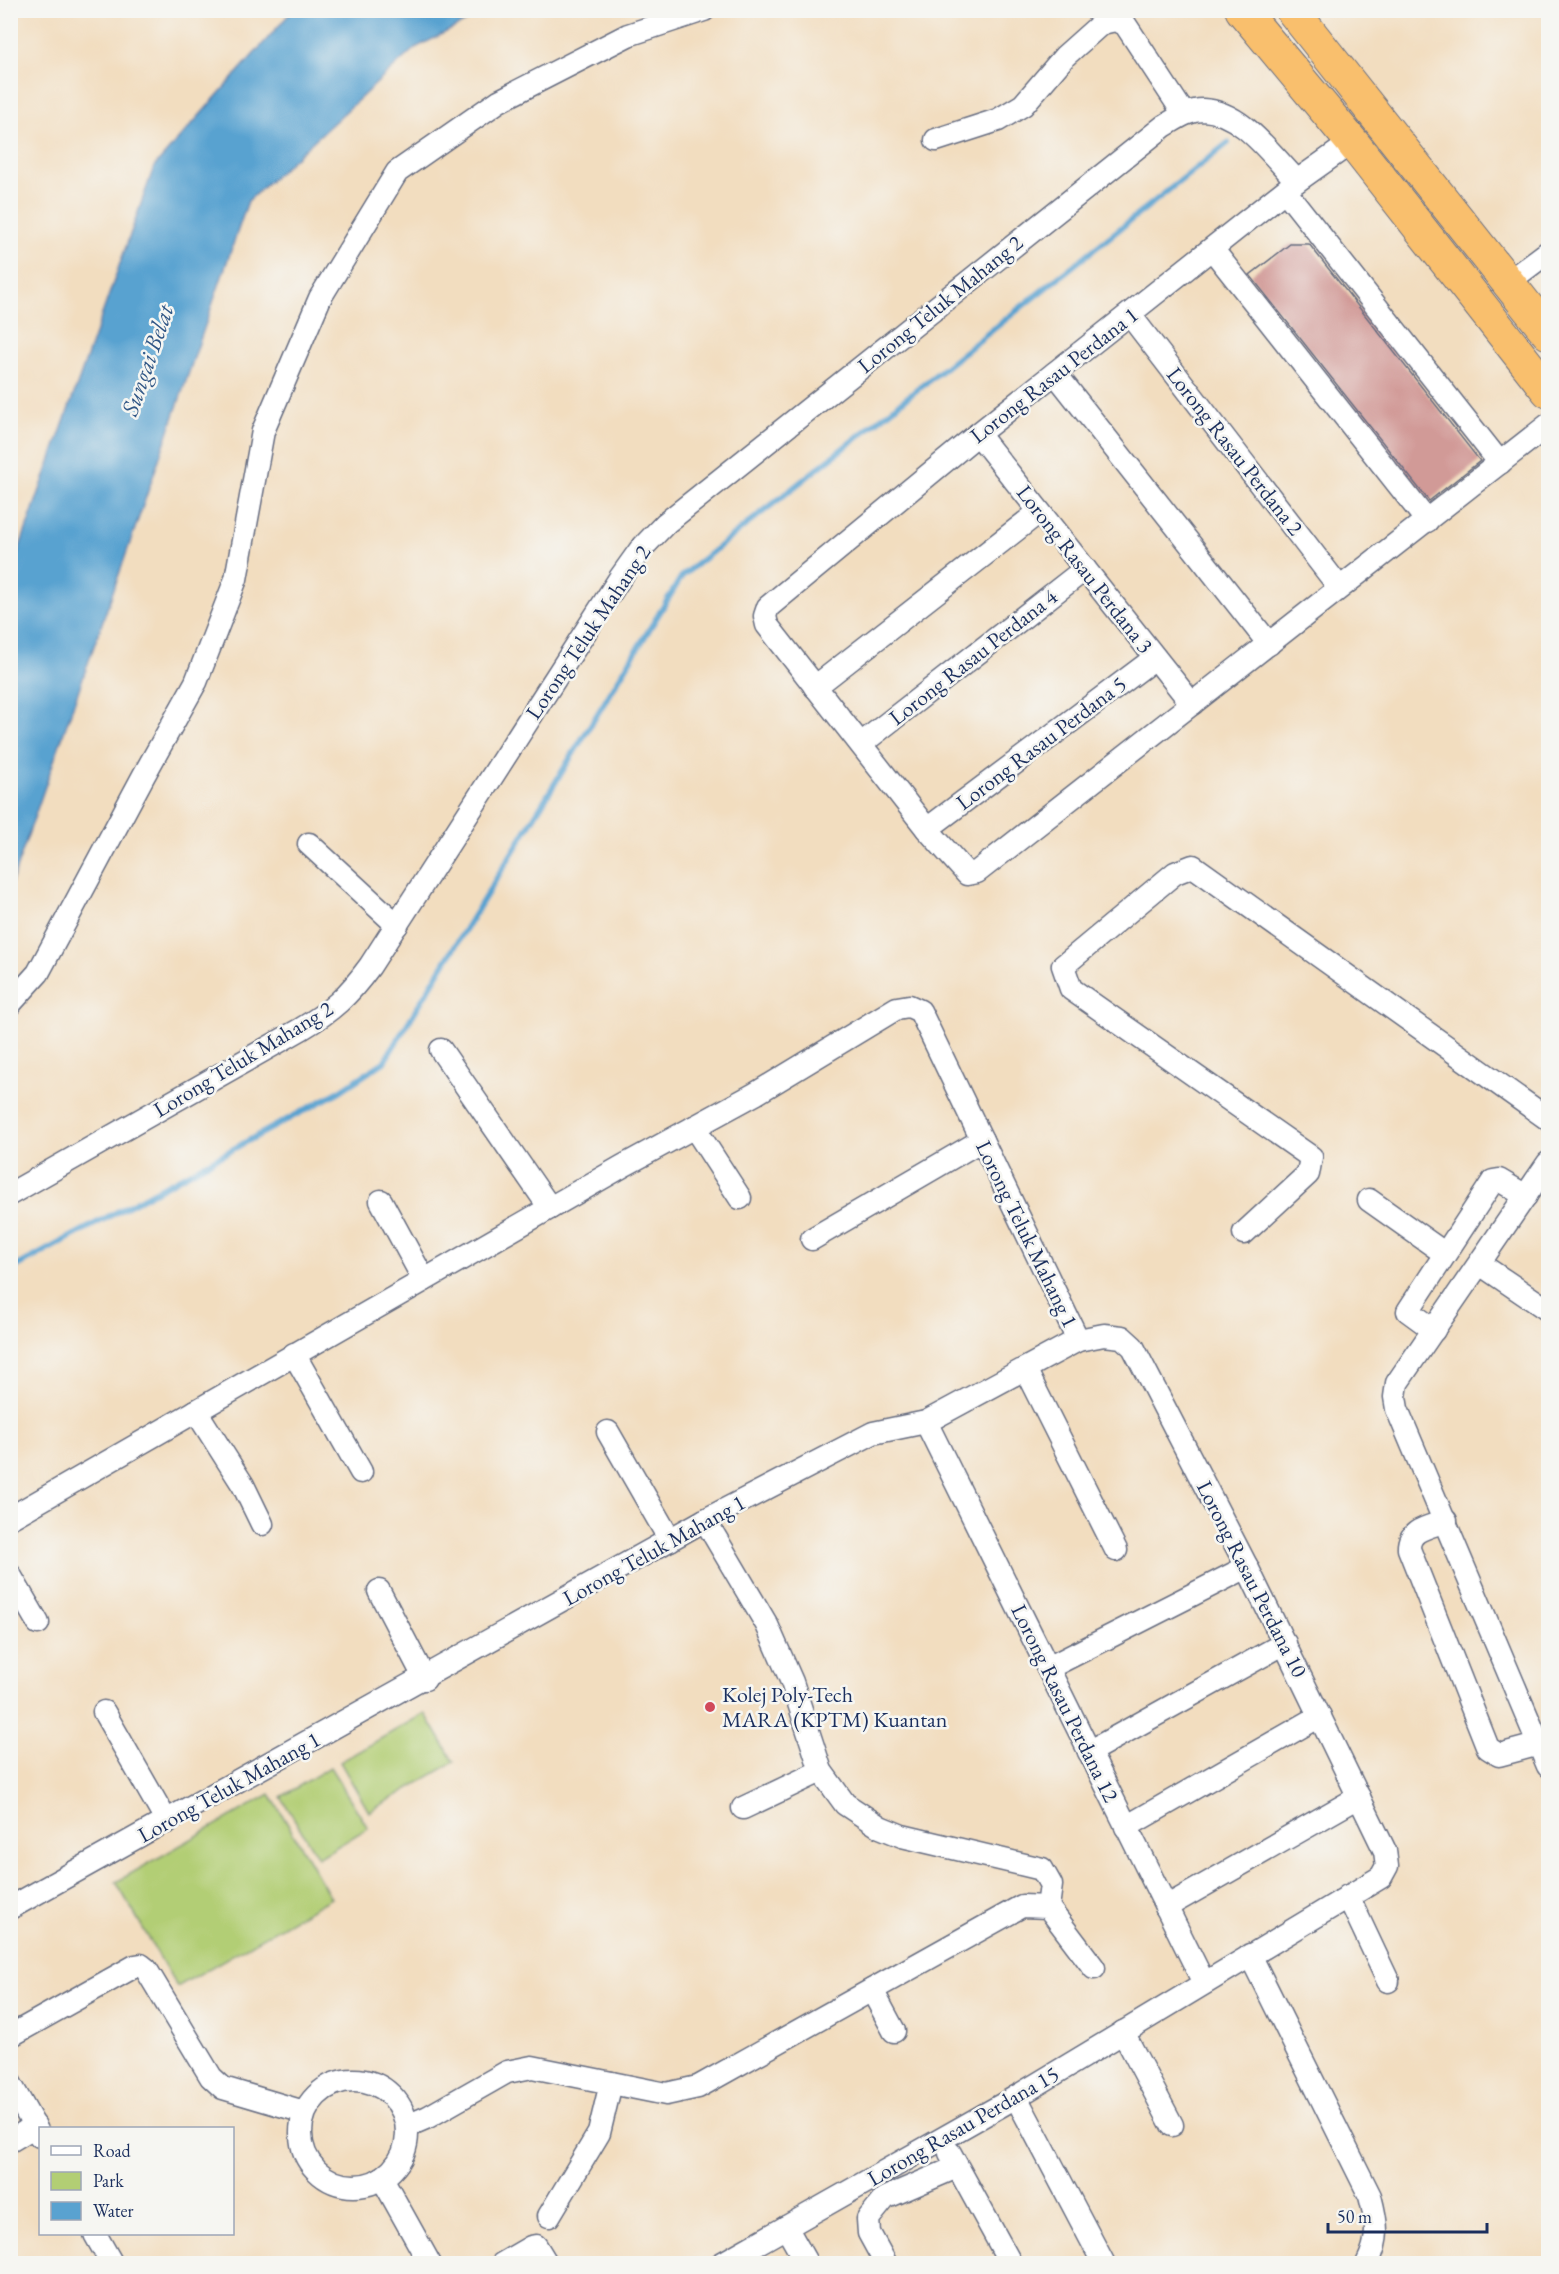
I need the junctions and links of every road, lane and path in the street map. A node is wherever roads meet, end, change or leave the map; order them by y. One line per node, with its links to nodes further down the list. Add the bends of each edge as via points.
1 (704, 10): 31 (street, via 628,35 499,102 397,172 320,298 263,431 236,579 196,682 38,973)
2 (1242, 10): 7 (highway)
3 (1292, 10): 11 (highway)
4 (1111, 15): 5 (street, via 1125,24); 6 (street, via 1065,56 1023,105 998,120)
5 (1184, 114): 8 (street, via 1203,110 1226,116 1246,129); 30 (street, Lorong Teluk Mahang 2, via 666,523 620,578)
6 (936, 140)
7 (1352, 142): 8 (street, Lorong Rasau Perdana 1); 15 (highway)
8 (1292, 187): 9 (street, Lorong Rasau Perdana 1); 18 (street)
9 (1213, 250): 12 (street, Lorong Rasau Perdana 1); 20 (street)
10 (1544, 256): 11 (street)
11 (1508, 282): 13 (highway)
12 (1130, 315): 14 (street, Lorong Rasau Perdana 1); 22 (street, Lorong Rasau Perdana 2)
13 (1548, 333)
14 (1055, 373): 17 (street, Lorong Rasau Perdana 1); 23 (street)
15 (1548, 391)
16 (1548, 425): 18 (street)
17 (978, 434): 19 (street, Lorong Rasau Perdana 3); 25 (street, Lorong Rasau Perdana 1, via 768,607 767,625)
18 (1500, 463): 20 (street)
19 (1039, 512): 21 (street, Lorong Rasau Perdana 3); 25 (street)
20 (1427, 521): 22 (street)
21 (1085, 569): 24 (street, Lorong Rasau Perdana 3); 27 (street, Lorong Rasau Perdana 4)
22 (1340, 587): 23 (street)
23 (1269, 644): 26 (street)
24 (1155, 658): 26 (street, Lorong Rasau Perdana 3); 28 (street, Lorong Rasau Perdana 5)
25 (815, 687): 27 (street)
26 (1192, 705): 28 (street, via 977,872 967,874)
27 (861, 744): 28 (street)
28 (927, 829)
29 (309, 844): 30 (street)
30 (397, 925): 37 (street, Lorong Teluk Mahang 2, via 351,991 329,1012)
31 (10, 1004)
32 (441, 1050): 42 (street)
33 (1548, 1119): 43 (street, via 1193,866 1175,873 1063,966 1071,989 1311,1157 1308,1174)
34 (694, 1127): 35 (street, Lorong Teluk Mahang 1, via 897,1008 909,1006 920,1011); 39 (street); 42 (street, Lorong Teluk Mahang 1)
35 (982, 1140): 44 (street); 50 (street, Lorong Teluk Mahang 1)
36 (1548, 1163): 38 (street)
37 (10, 1194)
38 (1526, 1196): 45 (street, via 1499,1180 1493,1181); 46 (street)
39 (740, 1198)
40 (1369, 1200): 45 (street)
41 (381, 1201): 47 (street)
42 (550, 1208): 47 (street, Lorong Teluk Mahang 1)
43 (1244, 1233)
44 (812, 1239)
45 (1444, 1253): 49 (street, via 1408,1311)
46 (1480, 1264): 48 (street); 49 (street)
47 (424, 1280): 51 (street, Lorong Teluk Mahang 1)
48 (1548, 1310)
49 (1434, 1330): 59 (street, via 1398,1383 1395,1397)
50 (1078, 1340): 52 (street, Lorong Teluk Mahang 1); 63 (street, Lorong Rasau Perdana 10, via 1104,1335 1122,1337 1132,1347)
51 (294, 1354): 53 (street, Lorong Teluk Mahang 1); 56 (street)
52 (1025, 1369): 54 (street, Lorong Teluk Mahang 1); 62 (street)
53 (196, 1411): 57 (street, Lorong Teluk Mahang 1); 60 (street, via 243,1485)
54 (926, 1422): 58 (street, Lorong Teluk Mahang 1, via 873,1433); 68 (street, Lorong Rasau Perdana 12)
55 (608, 1432): 61 (street)
56 (361, 1472)
57 (10, 1518)
58 (705, 1520): 61 (street, Lorong Teluk Mahang 1); 75 (street, via 767,1625 792,1682)
59 (1446, 1521): 72 (street); 72 (street, via 1414,1533 1408,1549 1488,1748 1499,1755)
60 (262, 1524)
61 (670, 1540): 69 (street, Lorong Teluk Mahang 1)
62 (1116, 1550)
63 (1247, 1567): 67 (street, Lorong Rasau Perdana 10); 68 (street)
64 (10, 1575): 66 (street)
65 (379, 1591): 69 (street)
66 (38, 1623)
67 (1285, 1643): 71 (street, Lorong Rasau Perdana 10); 73 (street)
68 (1048, 1668): 73 (street, Lorong Rasau Perdana 12)
69 (424, 1679): 78 (street, Lorong Teluk Mahang 1)
70 (104, 1712): 78 (street)
71 (1320, 1716): 76 (street, Lorong Rasau Perdana 10); 79 (street)
72 (1540, 1744): 74 (street)
73 (1089, 1752): 79 (street, Lorong Rasau Perdana 12)
74 (1548, 1766)
75 (821, 1771): 77 (street); 82 (street, via 845,1804 880,1827 902,1836 1042,1869 1051,1885)
76 (1359, 1797): 80 (street, Lorong Rasau Perdana 10, via 1385,1851); 83 (street)
77 (743, 1808)
78 (167, 1822): 84 (street, Lorong Teluk Mahang 1)
79 (1126, 1827): 83 (street, Lorong Rasau Perdana 12)
80 (1387, 1866): 81 (street, Lorong Rasau Perdana 15, via 1381,1877)
81 (1348, 1896): 85 (street, Lorong Rasau Perdana 15); 87 (street)
82 (1048, 1907): 86 (street); 89 (street, via 1022,1906)
83 (1166, 1907): 88 (street, Lorong Rasau Perdana 12)
84 (10, 1908)
85 (1250, 1954): 88 (street, Lorong Rasau Perdana 15); 116 (street, via 1370,2196 1377,2220 1376,2243)
86 (1094, 1968)
87 (1388, 1981)
88 (1204, 1983): 91 (street, Lorong Rasau Perdana 15)
89 (872, 1990): 90 (street); 94 (street, via 698,2087 666,2094)
90 (894, 2031)
91 (1123, 2032): 95 (street, Lorong Rasau Perdana 15); 97 (street)
92 (10, 2036): 96 (street, via 141,1965 211,2077 223,2088)
93 (10, 2083): 99 (street)
94 (611, 2083): 98 (street, via 532,2067 507,2072); 104 (street, via 599,2133)
95 (1016, 2097): 100 (street, Lorong Rasau Perdana 15); 115 (street)
96 (304, 2112): 98 (street, via 324,2088 353,2079 369,2081 383,2087 399,2104); 103 (street, via 301,2141 314,2168 338,2184 368,2184)
97 (1172, 2125)
98 (407, 2126): 103 (street, via 402,2156)
99 (38, 2131): 101 (street)
100 (942, 2139): 102 (street); 105 (street, Lorong Rasau Perdana 15)
101 (10, 2141)
102 (957, 2167): 113 (street, via 885,2198 868,2219 869,2233); 114 (street)
103 (382, 2178): 108 (street)
104 (549, 2216)
105 (786, 2227): 111 (street, Lorong Rasau Perdana 15); 112 (street)
106 (96, 2235): 107 (street)
107 (112, 2264)
108 (430, 2264)
109 (502, 2264): 110 (street, via 531,2247 536,2247)
110 (547, 2264)
111 (721, 2264)
112 (807, 2264)
113 (886, 2264)
114 (1011, 2264)
115 (1104, 2264)
116 (1367, 2264)

